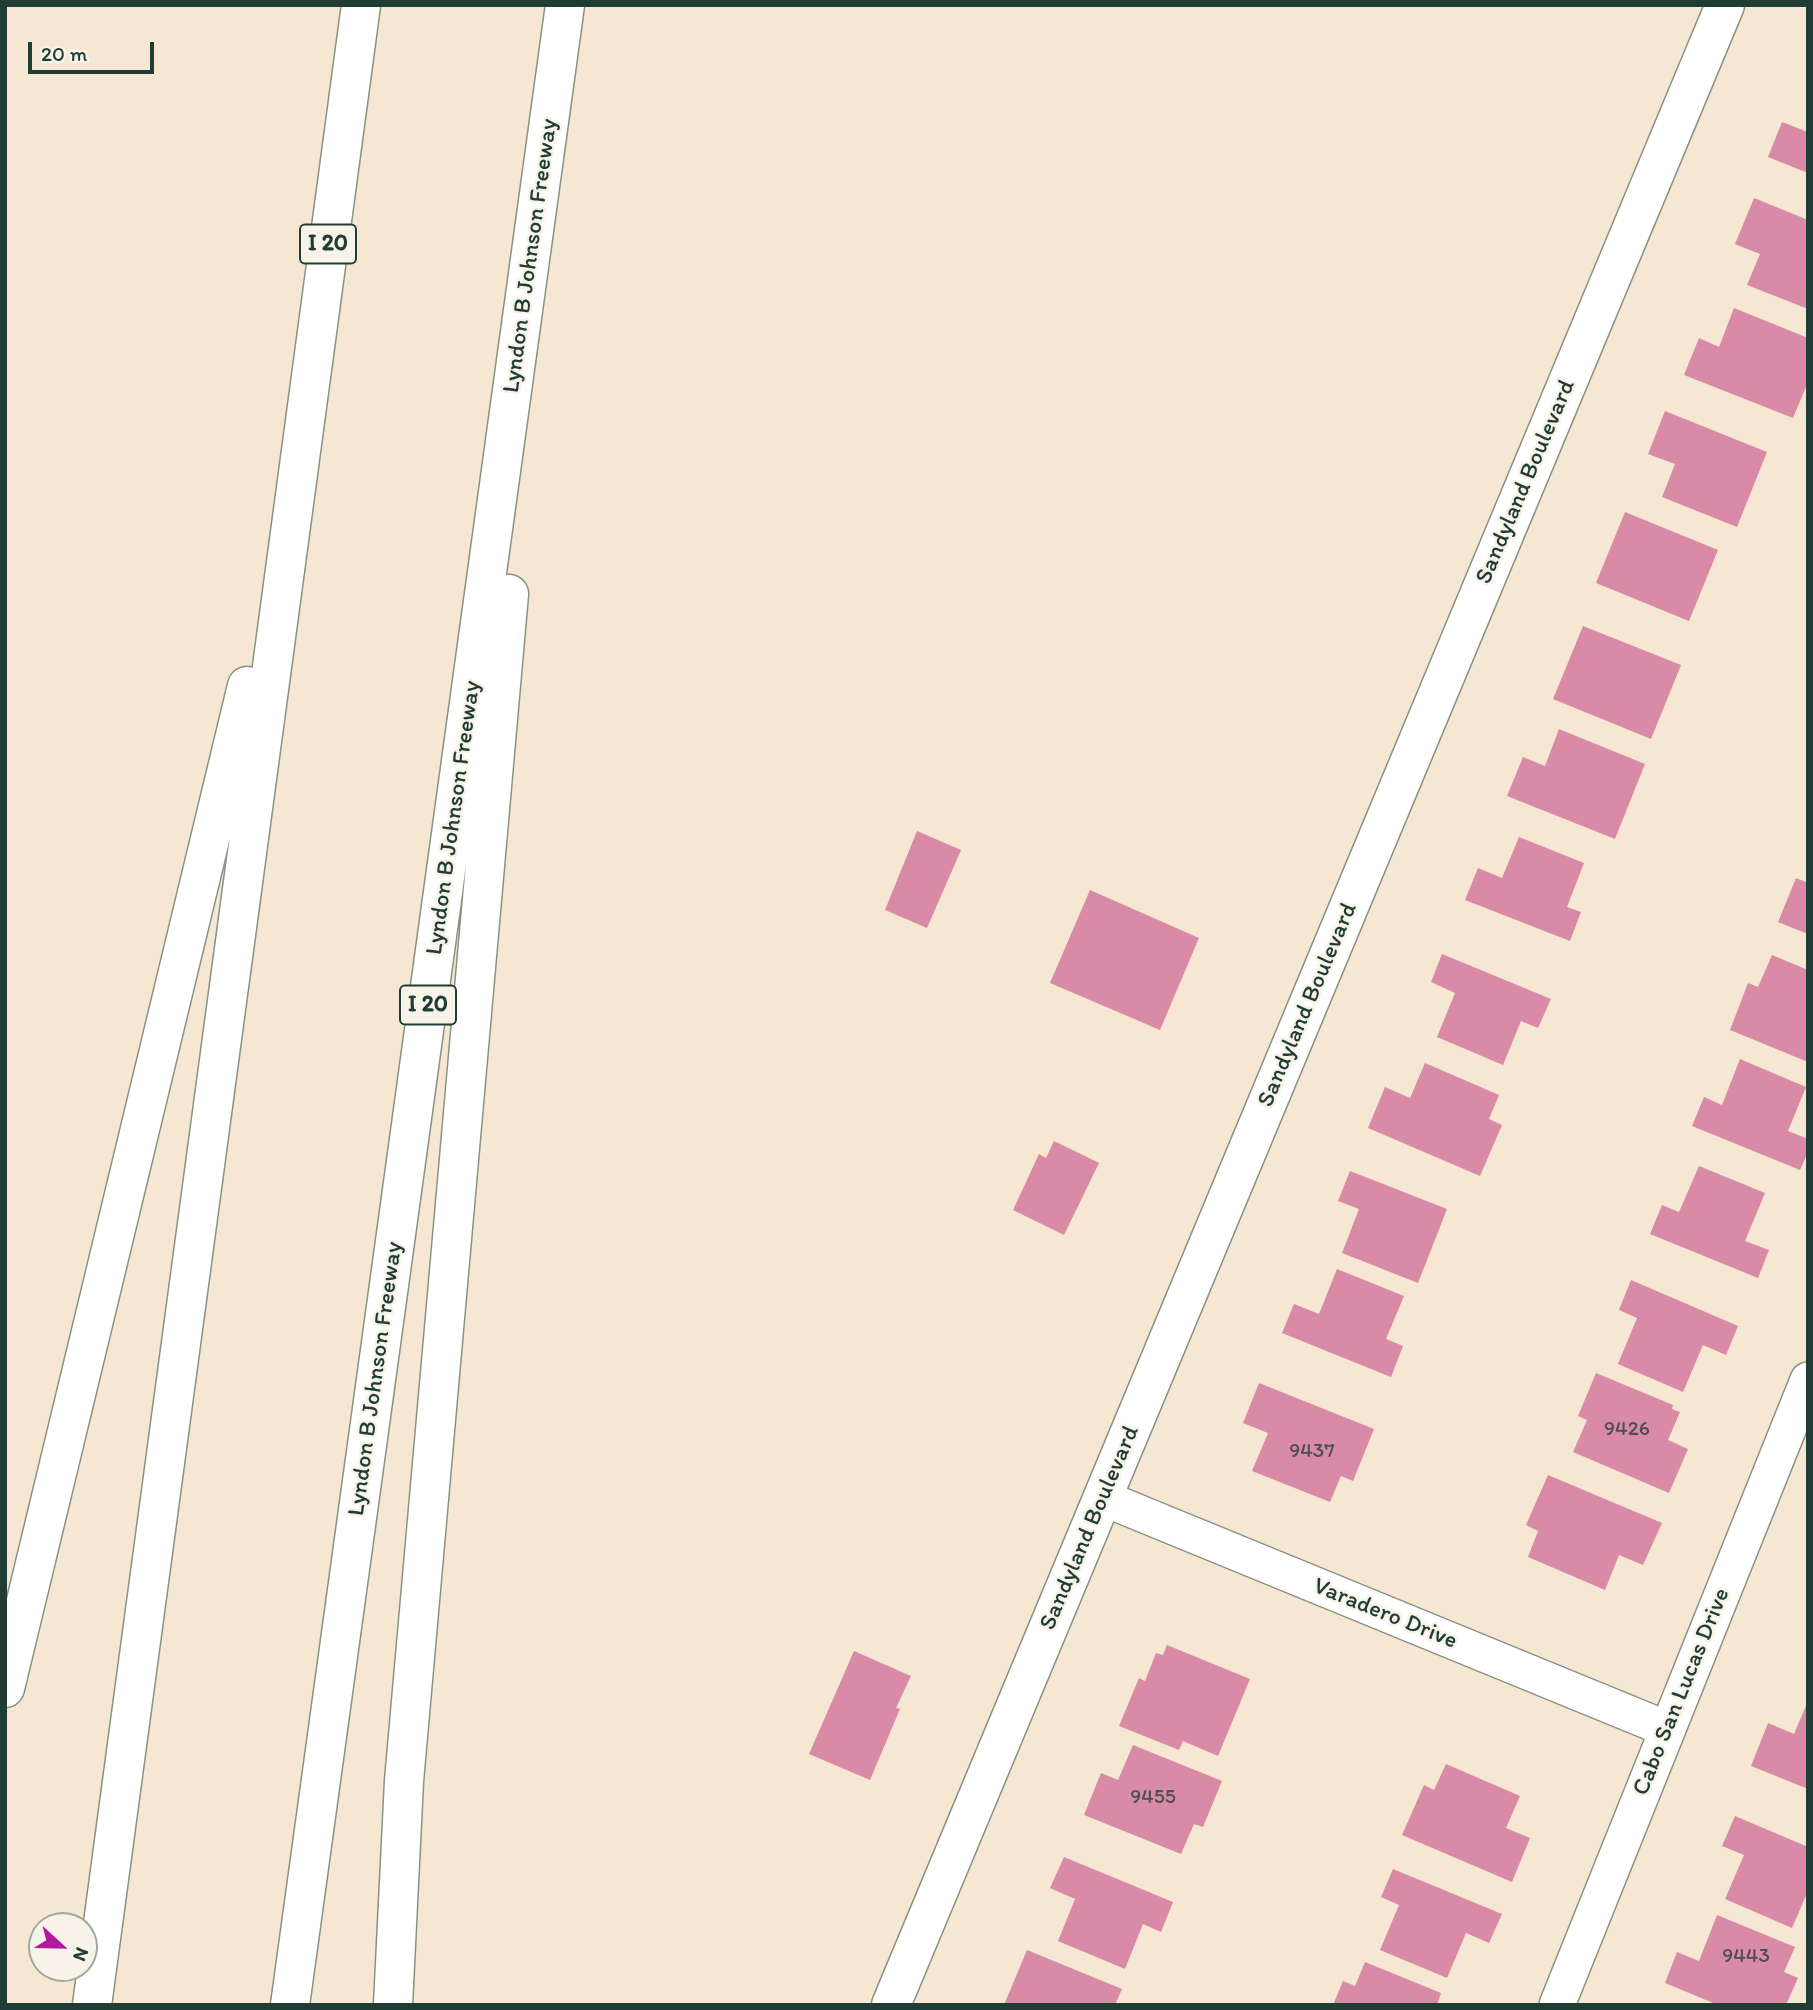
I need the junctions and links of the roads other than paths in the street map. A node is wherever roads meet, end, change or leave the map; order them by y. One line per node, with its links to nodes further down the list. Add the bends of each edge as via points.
1 (361, 5): 5 (main road, I 20)
2 (565, 5): 4 (main road, Lyndon B Johnson Freeway / I 20)
3 (1725, 5): 7 (main road, Sandyland Boulevard)
4 (553, 99): 11 (main road, Lyndon B Johnson Freeway / I 20); 12 (main road, via 404,1781)
5 (296, 483): 8 (main road); 10 (main road, I 20)
6 (1808, 1380): 9 (street, Cabo San Lucas Drive)
7 (1102, 1498): 9 (street, Varadero Drive); 13 (main road, Sandyland Boulevard)
8 (5, 1688)
9 (1667, 1729): 14 (street, Cabo San Lucas Drive)
10 (92, 2005)
11 (290, 2005)
12 (393, 2005)
13 (891, 2005)
14 (1557, 2005)

